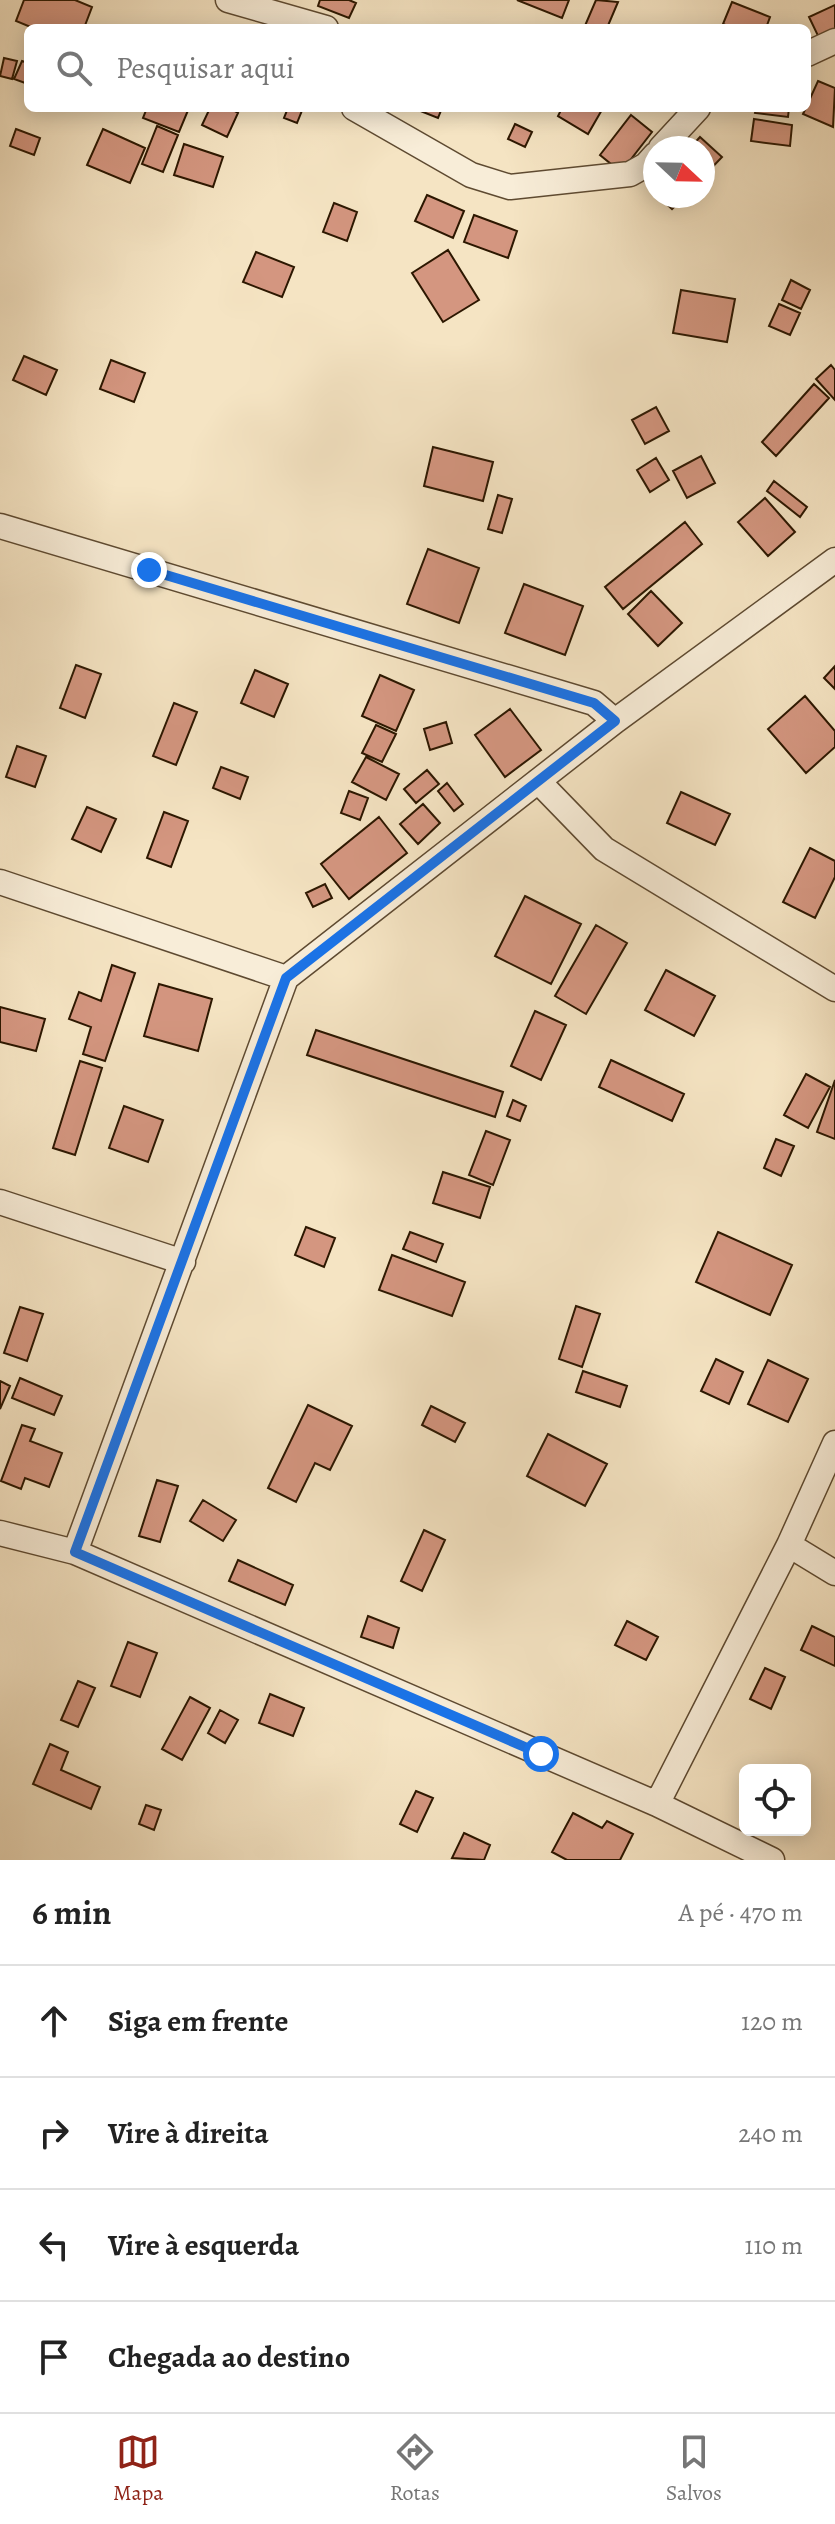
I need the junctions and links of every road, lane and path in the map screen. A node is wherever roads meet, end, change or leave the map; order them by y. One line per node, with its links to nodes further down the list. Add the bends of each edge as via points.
1 (228, 0): 2 (street)
2 (312, 24)
3 (835, 41): 4 (street)
4 (811, 52)
5 (361, 112): 8 (street, via 471,175 510,187 630,174)
6 (694, 112): 7 (street)
7 (672, 136)
8 (643, 167)
9 (0, 526): 11 (street, via 594,703)
10 (835, 560): 11 (street)
11 (615, 721): 12 (street)
12 (538, 781): 14 (street); 15 (street, via 604,849)
13 (0, 882): 14 (street)
14 (286, 978): 17 (street)
15 (835, 989)
16 (0, 1202): 17 (street)
17 (183, 1262): 21 (street)
18 (835, 1443): 20 (street)
19 (0, 1533): 21 (street)
20 (789, 1545): 22 (street); 23 (street)
21 (75, 1552): 23 (street)
22 (835, 1573)
23 (657, 1804): 24 (street)
24 (772, 1860)

